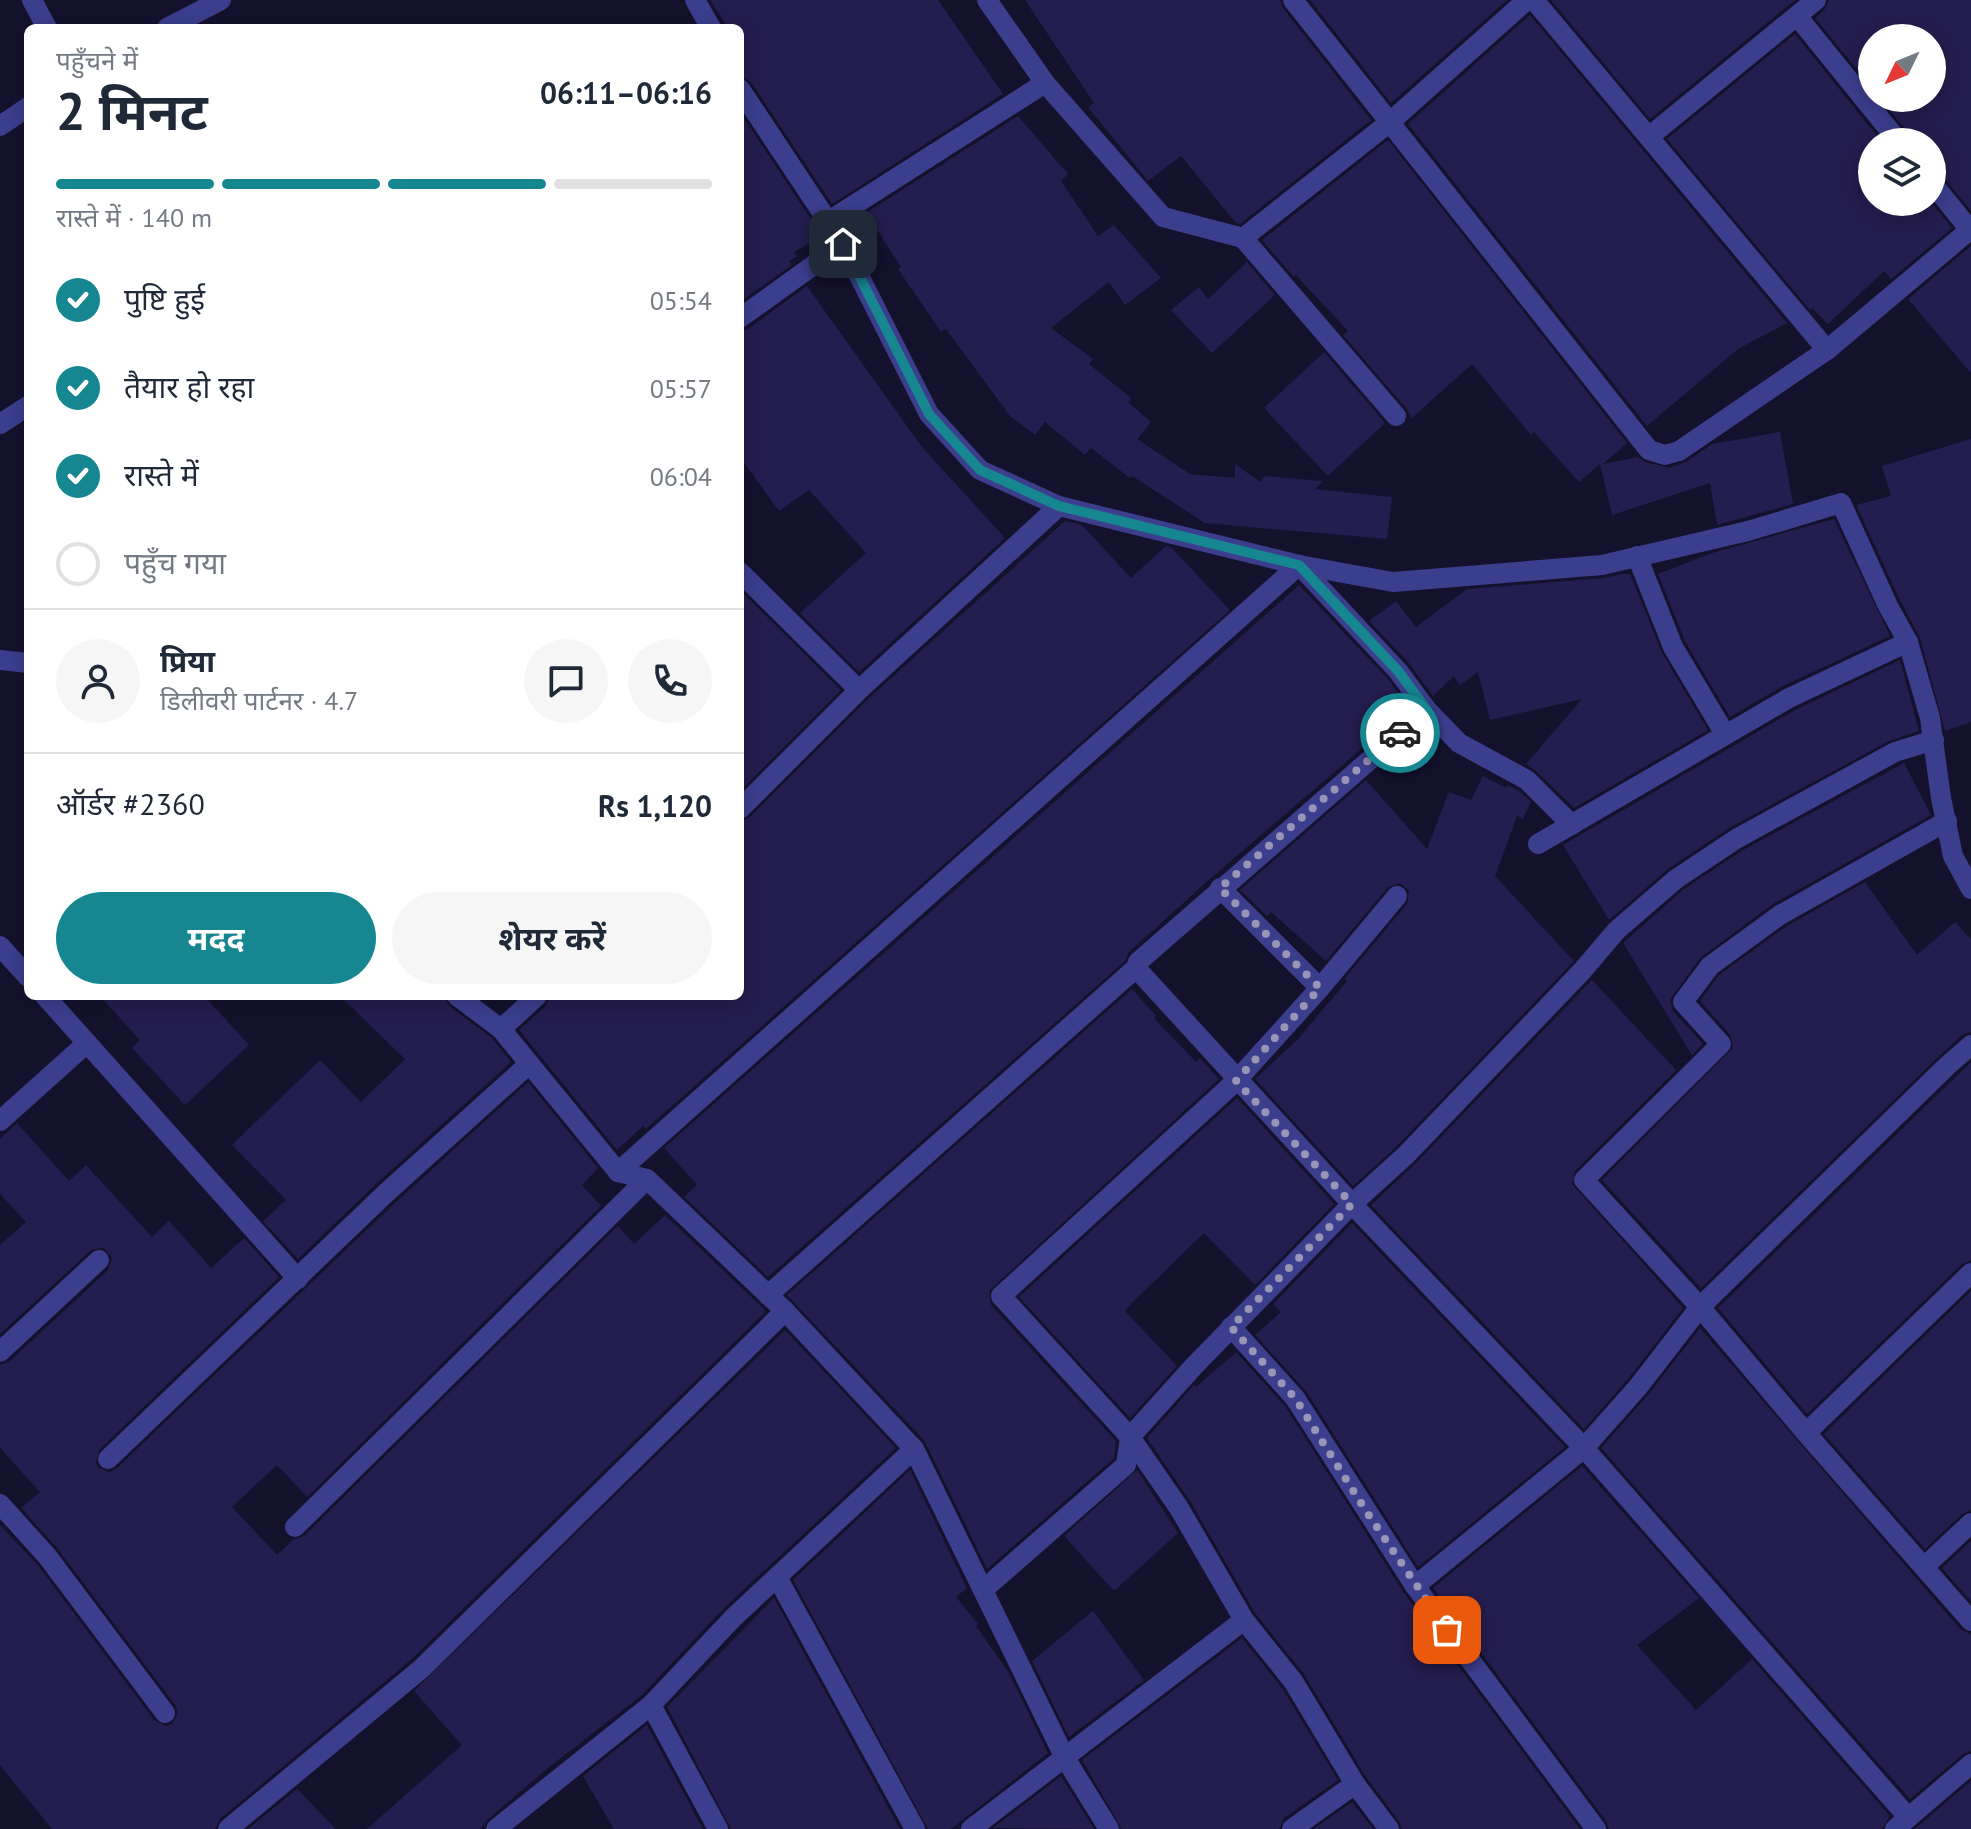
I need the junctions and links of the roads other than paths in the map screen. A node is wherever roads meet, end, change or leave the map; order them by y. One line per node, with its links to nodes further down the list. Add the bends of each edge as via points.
1 (32, 0): 10 (street)
2 (221, 0): 11 (street)
3 (695, 0): 12 (street)
4 (987, 0): 13 (street)
5 (1293, 0): 16 (street)
6 (1527, 0): 16 (street)
7 (1534, 0): 19 (street)
8 (1816, 0): 9 (street)
9 (1797, 16): 18 (street); 19 (street)
10 (45, 24)
11 (175, 24)
12 (707, 24)
13 (1045, 83): 21 (street); 23 (street, via 1163,217)
14 (744, 95): 21 (street)
15 (24, 110): 17 (street)
16 (1390, 122): 23 (street); 26 (street, via 1649,450 1665,455 1679,451)
17 (0, 126)
18 (1888, 128)
19 (1650, 136): 26 (street)
20 (1946, 200): 22 (street)
21 (829, 221): 24 (street)
22 (1970, 230): 26 (street)
23 (1243, 238): 28 (street)
24 (843, 244): 25 (street); 30 (street, via 929,414 980,470)
25 (744, 315)
26 (1827, 350)
27 (24, 409): 29 (street)
28 (1396, 416)
29 (0, 424)
30 (1059, 506): 32 (street); 37 (street)
31 (1637, 556): 32 (street, via 1602,565 1393,582); 34 (street, via 1841,503); 39 (street, via 1673,647)
32 (1299, 565): 38 (street, via 1398,671); 61 (street)
33 (744, 576): 37 (street)
34 (1908, 642): 39 (street); 40 (street)
35 (0, 660): 36 (street)
36 (24, 663)
37 (859, 690): 41 (street)
38 (1427, 710): 43 (street, via 1459,743 1527,780); 45 (street)
39 (1725, 734): 43 (street)
40 (1934, 740): 42 (street); 63 (street, via 1895,752 1829,787 1676,879 1617,930 1406,1155)
41 (744, 805)
42 (1947, 821): 46 (street, via 1953,856); 68 (street, via 1780,915 1710,966 1683,1002 1721,1044 1584,1180)
43 (1572, 825): 44 (street)
44 (1538, 844)
45 (1220, 888): 49 (street); 51 (street)
46 (1971, 889)
47 (1397, 896): 51 (street)
48 (0, 946): 50 (street)
49 (1136, 968): 59 (street); 67 (street)
50 (24, 973)
51 (1320, 988): 59 (street)
52 (49, 1000): 56 (street)
53 (462, 1000): 55 (street)
54 (533, 1000): 55 (street)
55 (501, 1029): 58 (street)
56 (87, 1043): 60 (street); 66 (street)
57 (1971, 1045): 68 (street)
58 (529, 1064): 61 (street); 66 (street)
59 (1236, 1081): 63 (street); 73 (street, via 1001,1296)
60 (0, 1121)
61 (618, 1172): 62 (street)
62 (647, 1179): 67 (street); 79 (street)
63 (1352, 1204): 70 (street); 74 (street)
64 (99, 1260): 71 (street)
65 (1971, 1273): 72 (street)
66 (298, 1279): 76 (street)
67 (768, 1295): 69 (street)
68 (1700, 1307): 72 (street); 74 (street)
69 (785, 1311): 75 (street); 93 (street, via 421,1669)
70 (1231, 1327): 73 (street); 82 (street, via 1295,1398)
71 (0, 1352)
72 (1806, 1433): 80 (street)
73 (1130, 1437): 83 (street, via 1126,1465); 84 (street, via 1179,1508)
74 (1584, 1448): 82 (street); 91 (street)
75 (914, 1449): 81 (street); 83 (street)
76 (108, 1459)
77 (0, 1504): 87 (street, via 47,1556)
78 (1971, 1523): 80 (street)
79 (295, 1527)
80 (1924, 1567): 85 (street)
81 (777, 1577): 86 (street); 95 (street)
82 (1415, 1586): 100 (street)
83 (983, 1590): 88 (street)
84 (1244, 1620): 88 (street); 90 (street, via 1293,1681)
85 (1971, 1621)
86 (651, 1705): 92 (street); 94 (street)
87 (165, 1713)
88 (1065, 1758): 96 (street); 97 (street)
89 (1971, 1764): 91 (street)
90 (1355, 1784): 98 (street); 99 (street)
91 (1902, 1823)
92 (508, 1825)
93 (228, 1829)
94 (718, 1829)
95 (915, 1829)
96 (971, 1829)
97 (1109, 1829)
98 (1292, 1829)
99 (1389, 1829)
100 (1596, 1829)

